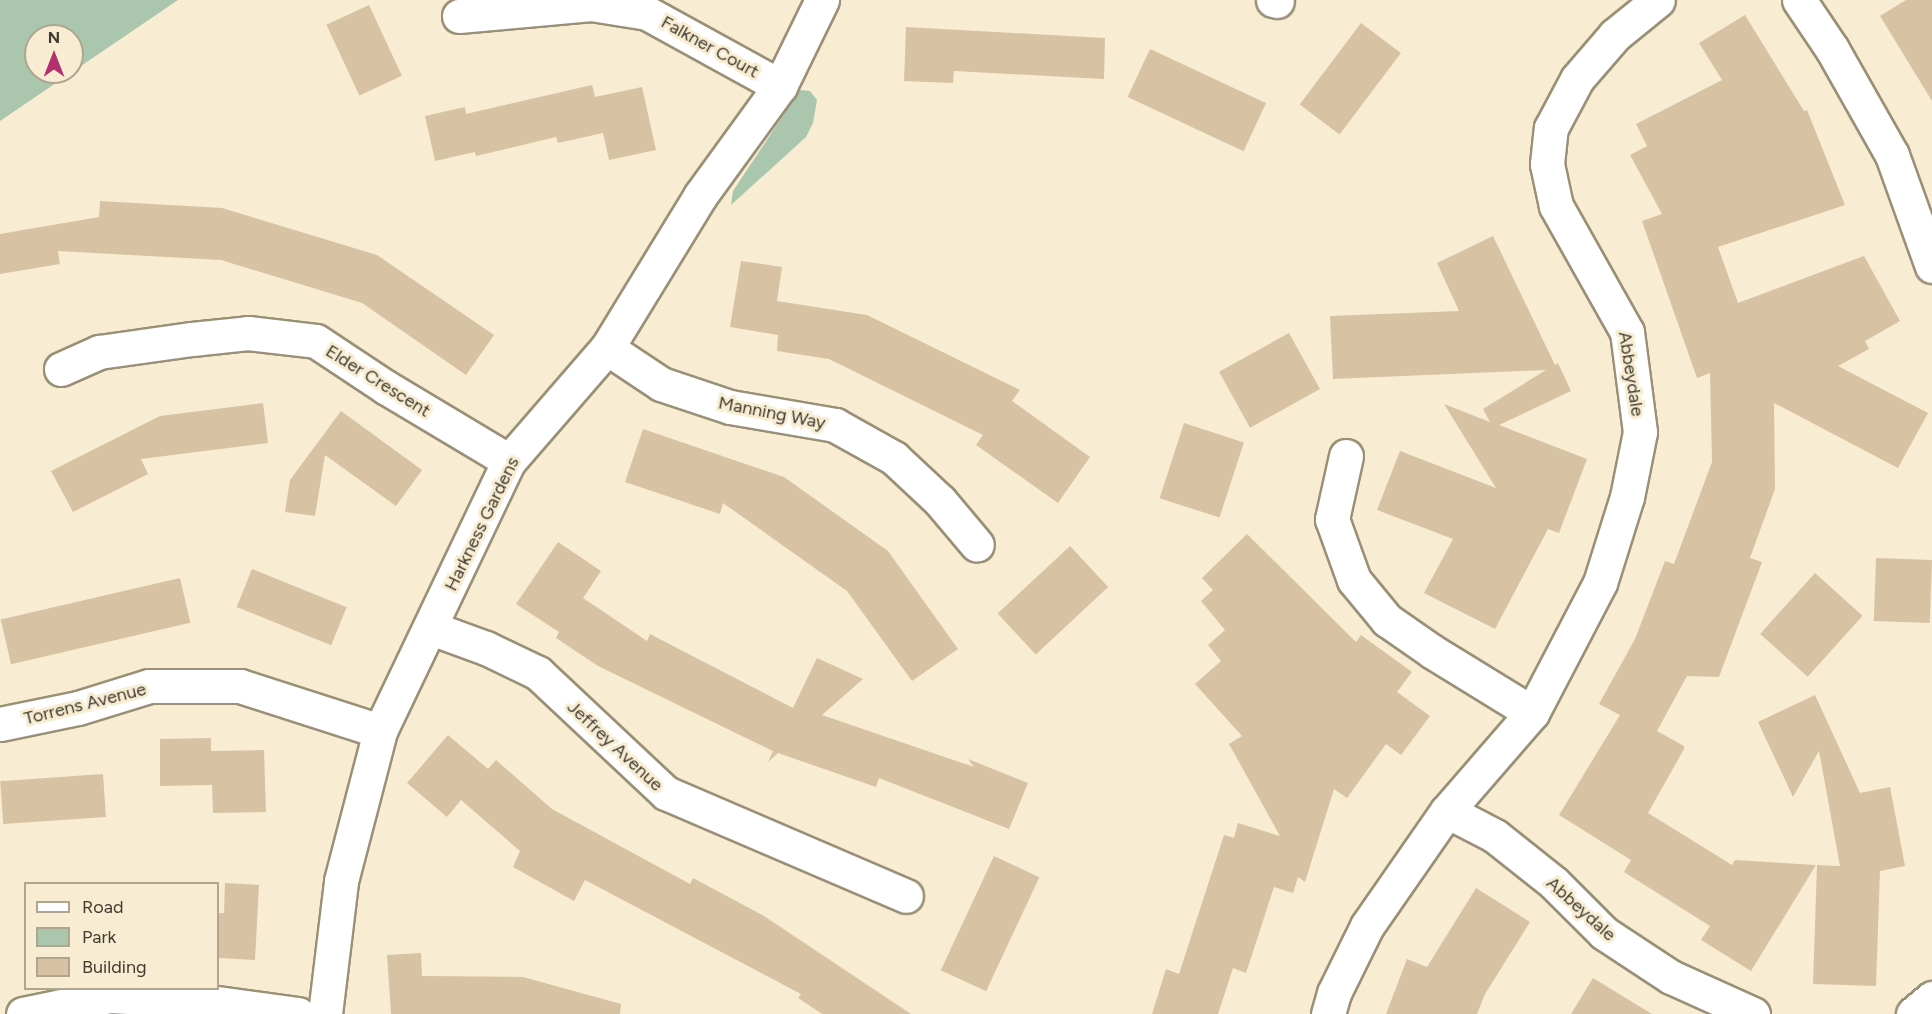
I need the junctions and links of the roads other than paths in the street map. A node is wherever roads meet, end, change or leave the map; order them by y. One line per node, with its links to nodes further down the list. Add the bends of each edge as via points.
1 (822, 0): 5 (street, Harkness Gardens)
2 (1658, 0): 13 (street, Abbeydale, via 1615,35 1577,79 1551,128 1547,164 1556,206 1627,332 1640,432 1627,497 1600,583)
3 (1799, 0): 6 (street, via 1832,49 1892,155)
4 (459, 16): 5 (street, Falkner Court, via 591,4 646,13)
5 (780, 86): 7 (street, Harkness Gardens, via 700,196)
6 (1932, 266)
7 (607, 348): 10 (street, Harkness Gardens); 11 (street, Manning Way, via 661,384 730,407 835,425 894,458 940,501)
8 (61, 369): 10 (street, Elder Crescent, via 99,352 192,339 248,333 316,341)
9 (1346, 456): 13 (street, via 1332,519 1354,580 1387,620)
10 (509, 461): 12 (street, Harkness Gardens)
11 (977, 545)
12 (431, 628): 15 (street, Harkness Gardens); 17 (street, Jeffrey Avenue, via 538,673 666,793)
13 (1532, 713): 16 (street, Abbeydale)
14 (0, 724): 15 (street, Torrens Avenue, via 78,708 148,687 240,687)
15 (380, 731): 21 (street, Harkness Gardens, via 341,881)
16 (1447, 811): 22 (street, Abbeydale, via 1367,926 1334,993); 23 (street, Abbeydale, via 1495,836 1554,883 1604,933 1671,977)
17 (906, 896)
18 (1932, 998): 24 (street)
19 (23, 1014): 20 (street, via 111,996 202,1001)
20 (297, 1014)
21 (325, 1014)
22 (1328, 1014)
23 (1753, 1014)
24 (1913, 1014)

